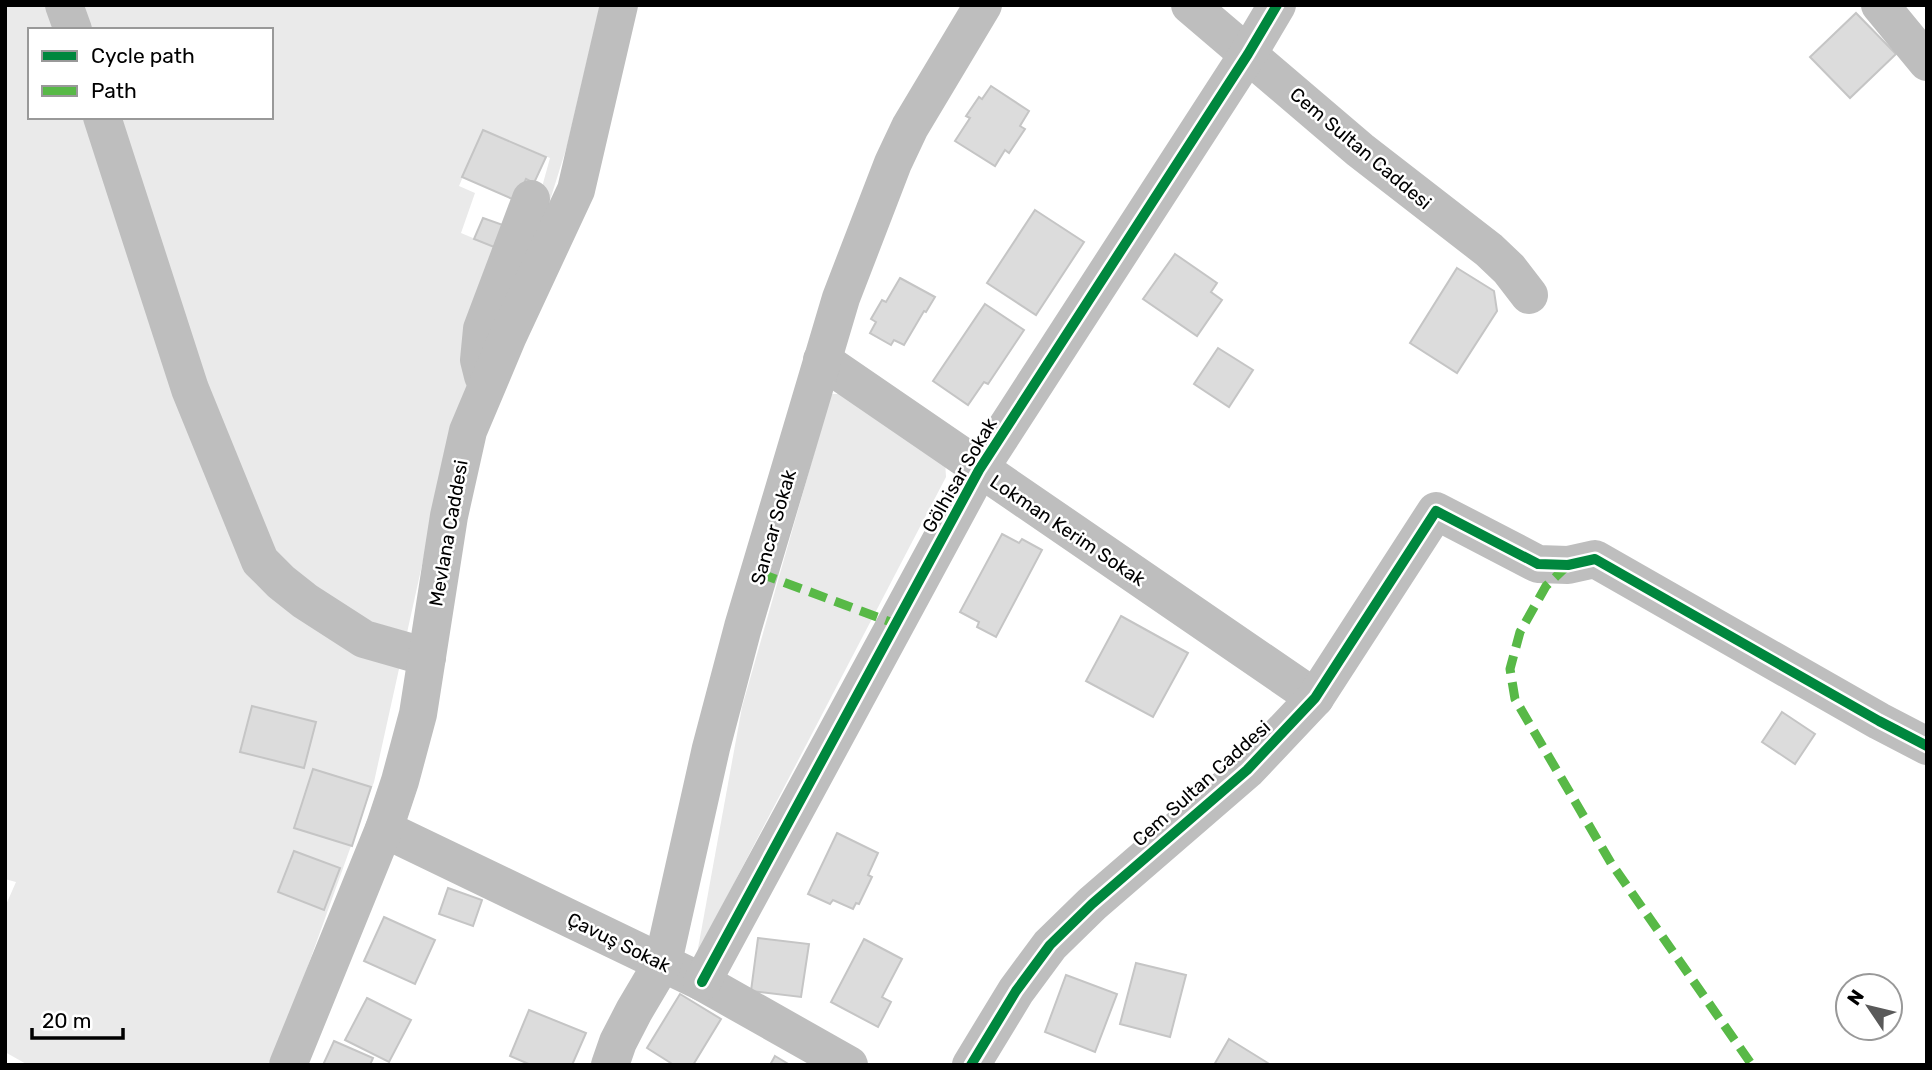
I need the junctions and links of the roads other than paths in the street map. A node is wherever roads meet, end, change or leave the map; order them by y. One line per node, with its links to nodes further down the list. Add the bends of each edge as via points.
1 (64, 5): 7 (street)
2 (619, 5): 14 (street, Mevlana Caddesi, via 576,190)
3 (983, 5): 13 (street, Sancar Sokak, via 893,163)
4 (1190, 5): 8 (street, Cem Sultan Caddesi)
5 (1277, 5): 8 (street, Gölhisar Sokak)
6 (1880, 5): 9 (street)
7 (72, 28)
8 (1248, 54): 12 (street, Cem Sultan Caddesi, via 1360,150 1489,250); 15 (street, Gölhisar Sokak)
9 (1927, 62)
10 (103, 119): 16 (street, via 190,389 260,561 305,601 364,639)
11 (531, 199): 14 (street, via 482,329 479,360)
12 (1529, 295)
13 (822, 360): 15 (street, Lokman Kerim Sokak); 20 (street, Sancar Sokak, via 711,748)
14 (487, 384): 16 (street, Mevlana Caddesi, via 462,454)
15 (979, 470): 17 (street, Lokman Kerim Sokak); 21 (street, Gölhisar Sokak)
16 (427, 656): 19 (street, Mevlana Caddesi, via 409,751)
17 (1315, 698): 18 (street, Cem Sultan Caddesi, via 1436,511 1538,564 1568,565 1595,559); 25 (street, Cem Sultan Caddesi, via 1247,770 1050,945)
18 (1927, 746)
19 (384, 829): 20 (street, Çavuş Sokak); 22 (street, Mevlana Caddesi)
20 (663, 962): 21 (street, Çavuş Sokak); 23 (street, Sancar Sokak, via 618,1042)
21 (702, 982): 24 (street, Çavuş Sokak)
22 (288, 1065)
23 (611, 1065)
24 (849, 1065)
25 (971, 1065)

